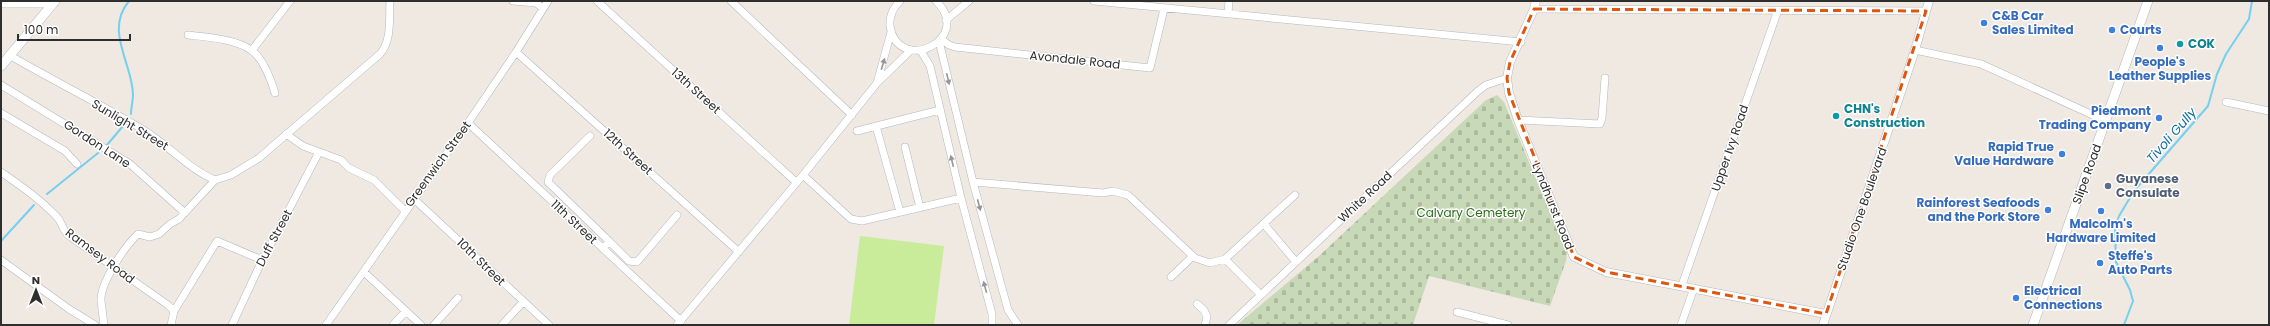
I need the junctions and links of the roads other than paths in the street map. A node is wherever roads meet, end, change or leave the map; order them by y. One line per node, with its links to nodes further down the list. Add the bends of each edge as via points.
1 (290, 1): 29 (street)
2 (390, 1): 51 (street, via 390,25 384,50)
3 (513, 1): 18 (street, via 536,3)
4 (548, 1): 18 (street, Greenwich Street)
5 (597, 1): 59 (street, 13th Street)
6 (731, 1): 45 (street)
7 (891, 1): 24 (street)
8 (900, 1): 24 (street, via 892,10)
9 (936, 1): 23 (street)
10 (969, 1): 23 (street)
11 (1094, 1): 19 (street)
12 (1229, 1): 22 (street)
13 (1929, 1): 21 (street, Studio One Boulevard)
14 (2148, 1): 47 (main road, Slipe Road)
15 (54, 2): 16 (street); 34 (main road)
16 (1, 4)
17 (1535, 5): 20 (street); 28 (street, Lyndhurst Road)
18 (543, 8): 33 (street, Greenwich Street)
19 (1164, 9): 22 (street); 27 (street, Avondale Road, via 1150,68 956,47)
20 (1778, 10): 21 (street); 81 (street, Upper Ivy Road)
21 (1926, 11): 31 (street, Studio One Boulevard)
22 (1228, 14): 28 (street)
23 (946, 20): 27 (street)
24 (890, 21): 25 (street)
25 (891, 32): 30 (street, via 899,43); 38 (street, one-way to 25)
26 (188, 35): 29 (street, via 220,38)
27 (940, 40): 32 (street, via 931,48); 60 (street, one-way to 60)
28 (1521, 42): 36 (street, Lyndhurst Road, via 1510,62)
29 (252, 50): 40 (street, via 269,73)
30 (910, 50): 32 (street); 38 (street)
31 (1915, 50): 47 (street, via 1981,64); 90 (street, Studio One Boulevard)
32 (921, 51): 42 (street, via 930,66)
33 (516, 52): 48 (street, Greenwich Street); 72 (street, 12th Street)
34 (9, 55): 35 (main road); 58 (street, Sunlight Street, via 123,118 165,144 192,167)
35 (1, 66)
36 (1507, 78): 46 (street, Lyndhurst Road); 77 (street, White Road, via 1486,85 1478,91)
37 (1605, 78): 46 (street, via 1600,124)
38 (877, 83): 45 (street)
39 (1, 85): 67 (street, Gordon Lane, via 130,164)
40 (275, 93)
41 (2226, 102): 43 (street)
42 (940, 110): 49 (street); 62 (street, one-way to 42)
43 (2269, 111)
44 (1, 113): 55 (street, via 65,151)
45 (852, 115): 57 (street)
46 (1518, 120): 81 (street, Lyndhurst Road, via 1574,257 1606,272)
47 (2106, 121): 110 (main road, Slipe Road)
48 (468, 123): 63 (street, Greenwich Street); 71 (street, 11th Street)
49 (876, 126): 50 (street); 66 (street)
50 (857, 131)
51 (286, 134): 54 (street, via 303,146); 58 (street, via 252,163 231,175)
52 (590, 136): 70 (street, via 550,175 548,182)
53 (905, 148): 64 (street)
54 (319, 152): 65 (street, via 341,160 349,168 374,180); 76 (street, Duff Street)
55 (77, 164)
56 (1, 172): 78 (street, Ramsey Road, via 43,202 59,219 68,235)
57 (803, 175): 59 (street); 66 (street, via 851,219 862,221)
58 (215, 180): 67 (street)
59 (796, 182): 72 (street)
60 (973, 182): 73 (street, via 1103,193 1113,191 1128,195); 104 (street, one-way to 104, via 1008,310)
61 (1295, 195): 69 (street)
62 (961, 198): 64 (street); 103 (street, one-way to 62, via 992,314)
63 (414, 199): 65 (street, Greenwich Street); 85 (street, 10th Street)
64 (920, 208): 66 (street)
65 (405, 211): 79 (street, Greenwich Street)
66 (900, 212)
67 (185, 213): 78 (street, via 159,234 150,237 138,234 128,243)
68 (677, 216): 70 (street, via 637,262 629,261)
69 (1264, 224): 74 (street); 77 (street)
70 (609, 242): 71 (street)
71 (603, 249): 92 (street, 11th Street)
72 (739, 252): 92 (street)
73 (1193, 256): 74 (street, via 1210,263); 80 (street)
74 (1224, 259): 83 (street)
75 (1, 260): 93 (street)
76 (262, 260): 87 (street, via 216,241); 96 (street, Duff Street)
77 (1296, 262): 83 (street, White Road)
78 (113, 267): 87 (street, Ramsey Road); 94 (street, via 101,299)
79 (364, 272): 88 (street); 97 (street, Greenwich Street)
80 (1171, 277)
81 (1682, 285): 82 (street, Lyndhurst Road)
82 (1694, 288): 90 (street, Lyndhurst Road); 108 (street)
83 (1261, 295): 106 (street, White Road)
84 (458, 298): 100 (street)
85 (523, 302): 101 (street); 102 (street, 10th Street)
86 (1197, 304): 105 (street, via 1207,317)
87 (174, 311): 95 (street)
88 (406, 311): 98 (street); 99 (street)
89 (1457, 312): 91 (street)
90 (1826, 314): 109 (street, Studio One Boulevard)
91 (1481, 322): 107 (street)
92 (679, 323)
93 (95, 325)
94 (104, 325)
95 (171, 325)
96 (232, 325)
97 (326, 325)
98 (393, 325)
99 (421, 325)
100 (434, 325)
101 (502, 325)
102 (549, 325)
103 (992, 325)
104 (1018, 325)
105 (1205, 325)
106 (1229, 325)
107 (1508, 325)
108 (1681, 325)
109 (1823, 325)
110 (2033, 325)

